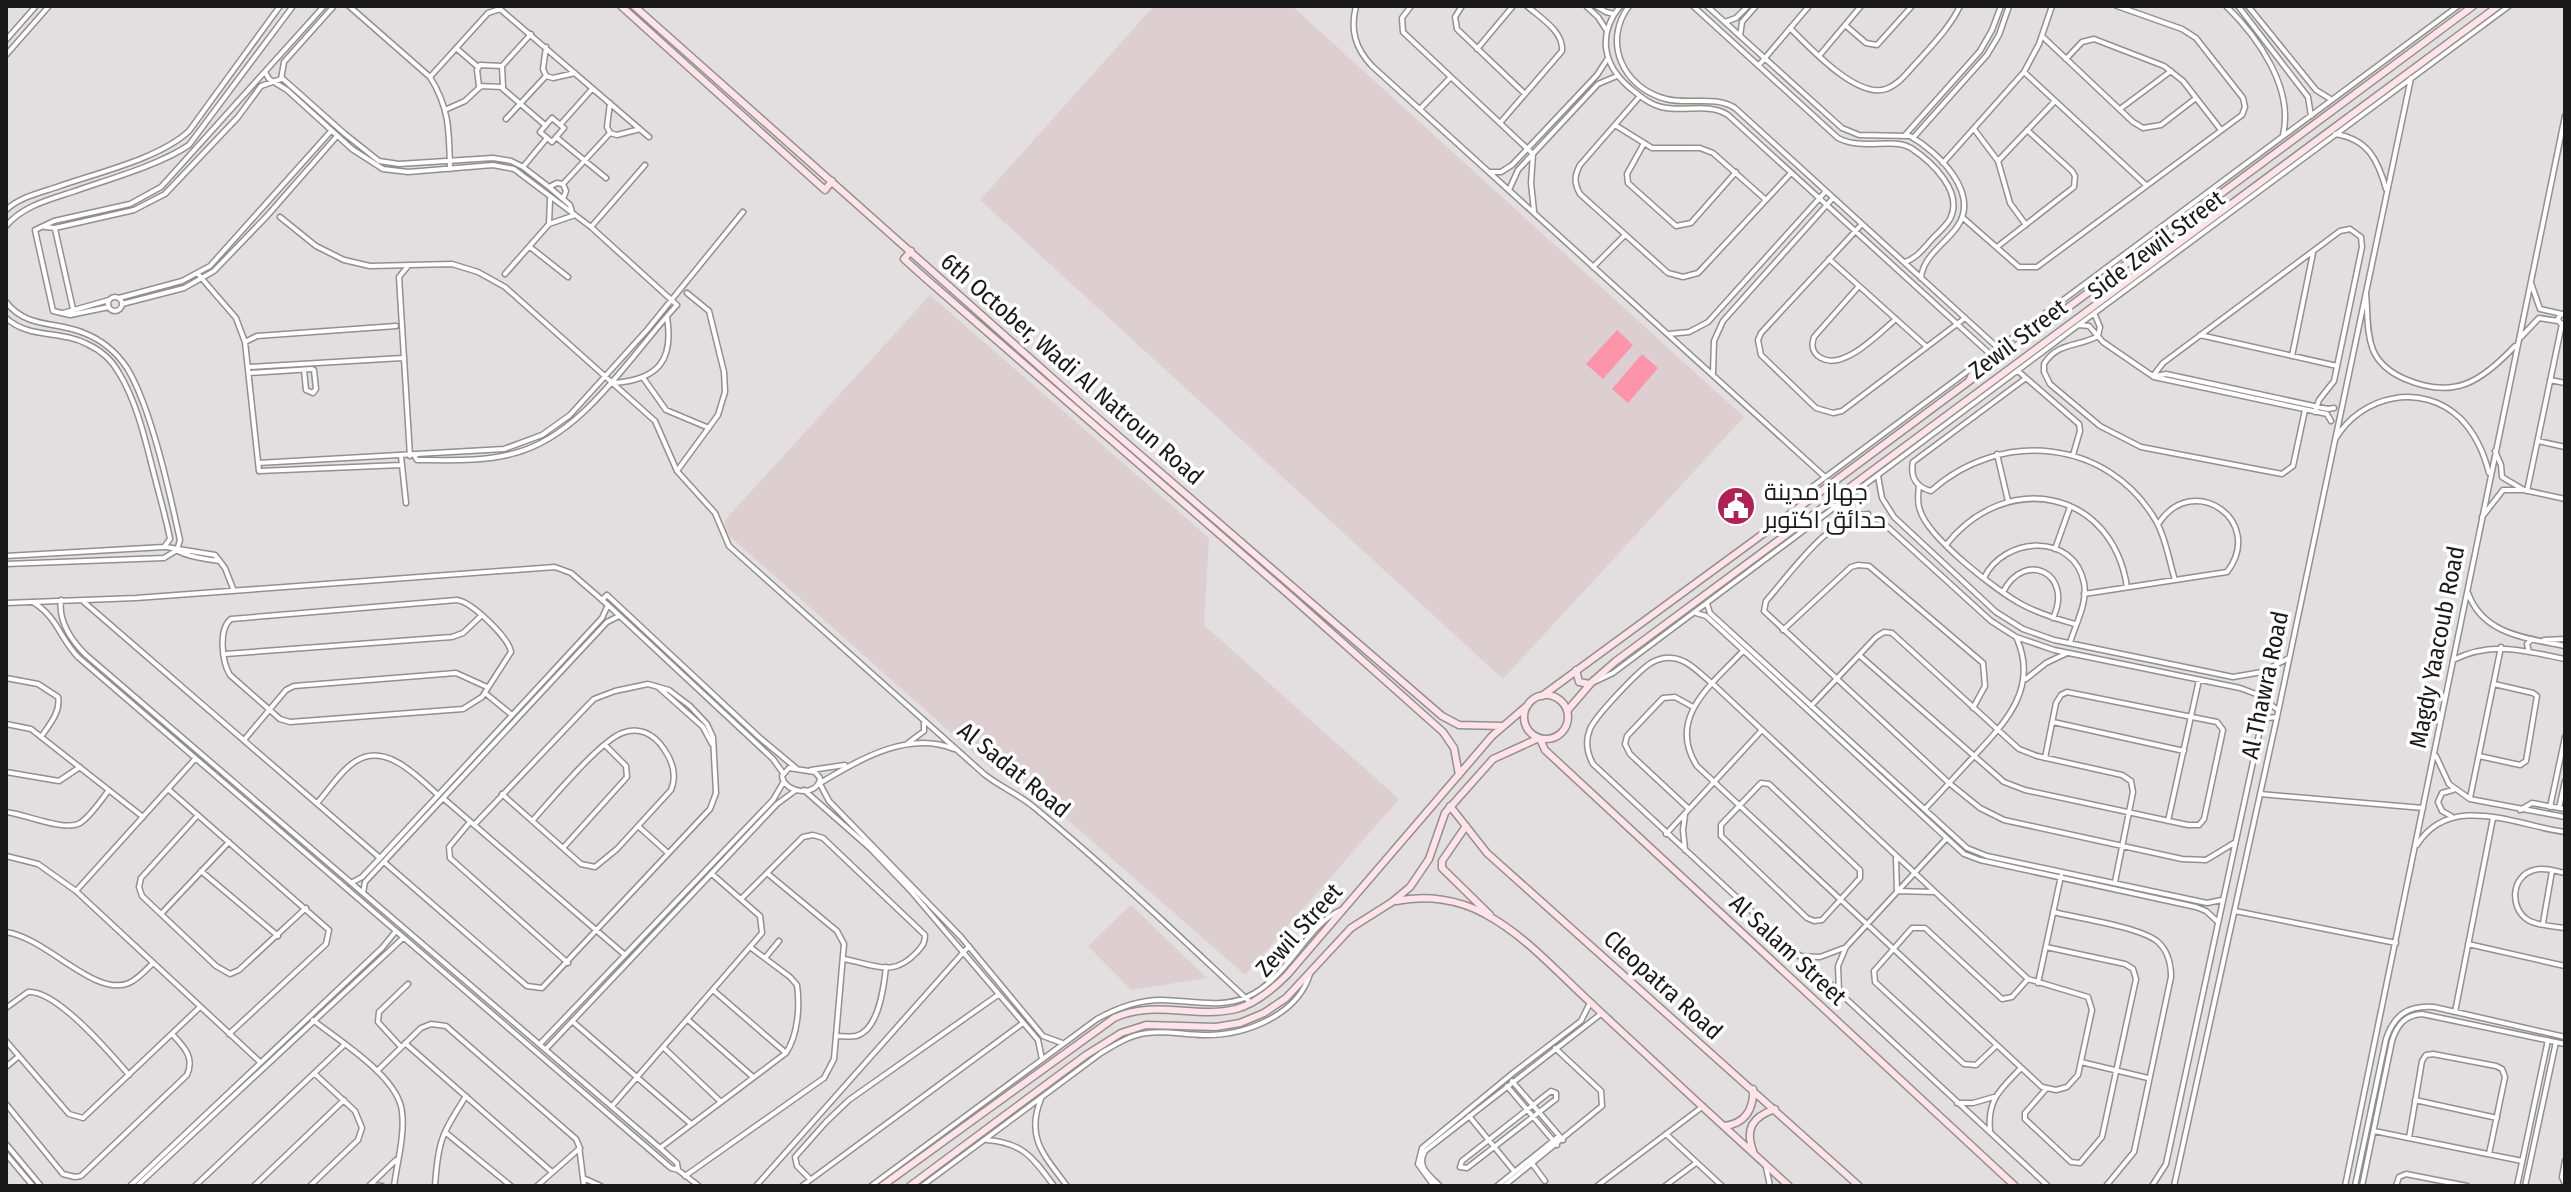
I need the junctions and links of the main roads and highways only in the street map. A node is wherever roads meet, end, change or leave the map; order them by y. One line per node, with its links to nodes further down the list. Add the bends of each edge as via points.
1 (621, 6): 9 (main road, via 825,190)
2 (634, 6): 9 (main road, 6th October, Wadi Al Natroun Road)
3 (2473, 6): 6 (main road, Zewil Street)
4 (2498, 6): 14 (main road, Zewil Street, via 2448,48)
5 (2433, 25): 6 (main road)
6 (2438, 32): 8 (main road, Zewil Street)
7 (2249, 162): 8 (main road)
8 (2239, 178): 12 (main road, Zewil Street)
9 (832, 181): 10 (main road, 6th October, Wadi Al Natroun Road)
10 (911, 251): 24 (main road, 6th October, Wadi Al Natroun Road); 27 (main road, 6th October, Wadi Al Natroun Road, via 904,259)
11 (1977, 364): 12 (main road)
12 (1970, 381): 13 (main road, Zewil Street)
13 (1944, 400): 14 (main road); 15 (main road, Zewil Street)
14 (1953, 409): 16 (main road, Zewil Street)
15 (1929, 411): 16 (main road); 19 (main road, Zewil Street)
16 (1939, 421): 17 (main road, Zewil Street)
17 (1768, 547): 18 (main road); 20 (main road, Zewil Street)
18 (1774, 554)
19 (1576, 670): 20 (main road, via 1579,682); 21 (main road, Zewil Street)
20 (1592, 682): 23 (main road, Zewil Street)
21 (1542, 696): 22 (main road); 23 (main road, via 1557,698)
22 (1528, 705): 25 (main road, Zewil Street); 26 (main road, via 1525,724)
23 (1567, 711): 26 (main road, via 1568,723 1560,734)
24 (1453, 722): 25 (main road); 27 (main road)
25 (1502, 726): 28 (main road, Zewil Street)
26 (1540, 738): 29 (main road, Zewil Street); 55 (main road, Al Salam Street, via 1545,750)
27 (1451, 742): 30 (main road)
28 (1482, 749): 29 (main road); 30 (main road, Zewil Street)
29 (1493, 759): 31 (main road, Zewil Street)
30 (1459, 775): 34 (main road, Zewil Street)
31 (1450, 806): 32 (main road, Cleopatra Road); 33 (main road, Zewil Street, via 1423,869)
32 (1466, 826): 35 (main road, via 1442,868); 45 (main road, Cleopatra Road, via 1487,853)
33 (1392, 902): 35 (main road, via 1439,899); 36 (main road, Zewil Street)
34 (1345, 908): 36 (main road); 37 (main road, Zewil Street)
35 (1492, 918): 47 (main road)
36 (1361, 919): 38 (main road, Zewil Street)
37 (1334, 921): 38 (main road); 40 (main road, Zewil Street, via 1287,975 1236,1009 1158,1004 1112,1015)
38 (1346, 932): 39 (main road, Zewil Street, via 1286,998 1264,1013 1240,1023)
39 (1204, 1026): 41 (main road); 42 (main road, Zewil Street, via 1146,1025)
40 (1093, 1031): 42 (main road, via 1097,1041); 43 (main road, Zewil Street)
41 (1204, 1035)
42 (1104, 1042): 44 (main road, Zewil Street)
43 (1076, 1044): 44 (main road); 49 (main road, Zewil Street)
44 (1086, 1055): 50 (main road, Zewil Street)
45 (1753, 1089): 46 (main road, Cleopatra Road); 47 (main road, via 1750,1111 1739,1122)
46 (1775, 1109): 48 (main road, via 1749,1130); 54 (main road, Cleopatra Road)
47 (1724, 1126): 48 (main road)
48 (1754, 1154): 53 (main road)
49 (907, 1167): 50 (main road); 51 (main road, Zewil Street)
50 (921, 1182): 52 (main road, Zewil Street)
51 (888, 1185)
52 (910, 1186)
53 (1789, 1186)
54 (1859, 1186)
55 (2015, 1186)

